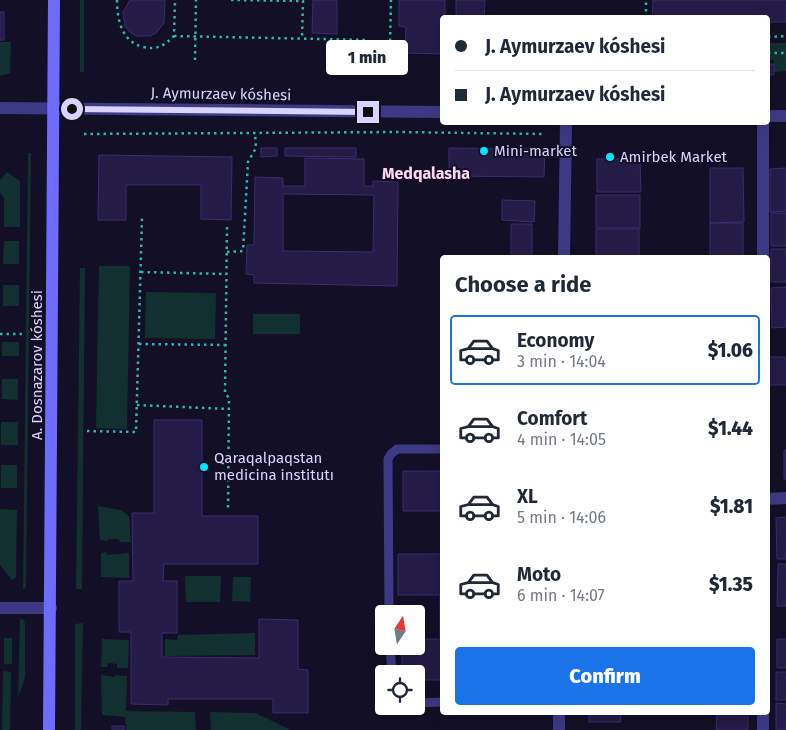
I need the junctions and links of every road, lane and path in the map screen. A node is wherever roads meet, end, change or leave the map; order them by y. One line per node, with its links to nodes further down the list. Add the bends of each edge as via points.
1 (54, 0): 20 (main road, A. Dosnazarov kóshesi)
2 (117, 0): 9 (path, via 122,30 133,44 152,49 165,45)
3 (175, 0): 9 (path)
4 (196, 0): 10 (path)
5 (231, 0): 13 (path, via 303,1)
6 (391, 0): 15 (path, via 390,46)
7 (646, 0): 8 (path)
8 (646, 15)
9 (174, 36): 10 (path)
10 (195, 36): 13 (path); 18 (path)
11 (786, 36): 12 (path)
12 (770, 37)
13 (302, 39): 14 (path)
14 (369, 40)
15 (369, 47)
16 (770, 53): 17 (path)
17 (786, 53)
18 (195, 60)
19 (0, 108): 20 (street, J. Aymurzaev kóshesi)
20 (54, 108): 21 (street, J. Aymurzaev kóshesi); 49 (main road, A. Dosnazarov kóshesi)
21 (440, 112)
22 (770, 116): 23 (street)
23 (786, 116)
24 (566, 125): 32 (street)
25 (763, 125): 33 (street)
26 (84, 134): 27 (path)
27 (255, 134): 28 (path); 31 (path, via 256,148 248,162 243,251)
28 (543, 134)
29 (142, 218): 34 (path)
30 (227, 227): 31 (path)
31 (226, 252): 35 (path)
32 (564, 255)
33 (763, 255)
34 (141, 272): 35 (path); 38 (path)
35 (226, 274): 39 (path)
36 (0, 334): 37 (path)
37 (22, 334)
38 (139, 344): 39 (path); 40 (path)
39 (226, 344): 41 (path, via 225,393)
40 (137, 405): 41 (path); 42 (path, via 136,432)
41 (228, 409): 46 (path)
42 (87, 432)
43 (440, 449): 47 (lane, via 397,449 388,460)
44 (786, 498): 45 (street)
45 (770, 499)
46 (228, 509)
47 (389, 605)
48 (0, 608): 49 (street)
49 (51, 608): 54 (main road, A. Dosnazarov kóshesi)
50 (440, 702): 51 (lane)
51 (425, 703)
52 (559, 715): 55 (street)
53 (763, 715): 56 (street)
54 (49, 730)
55 (559, 730)
56 (763, 730)

